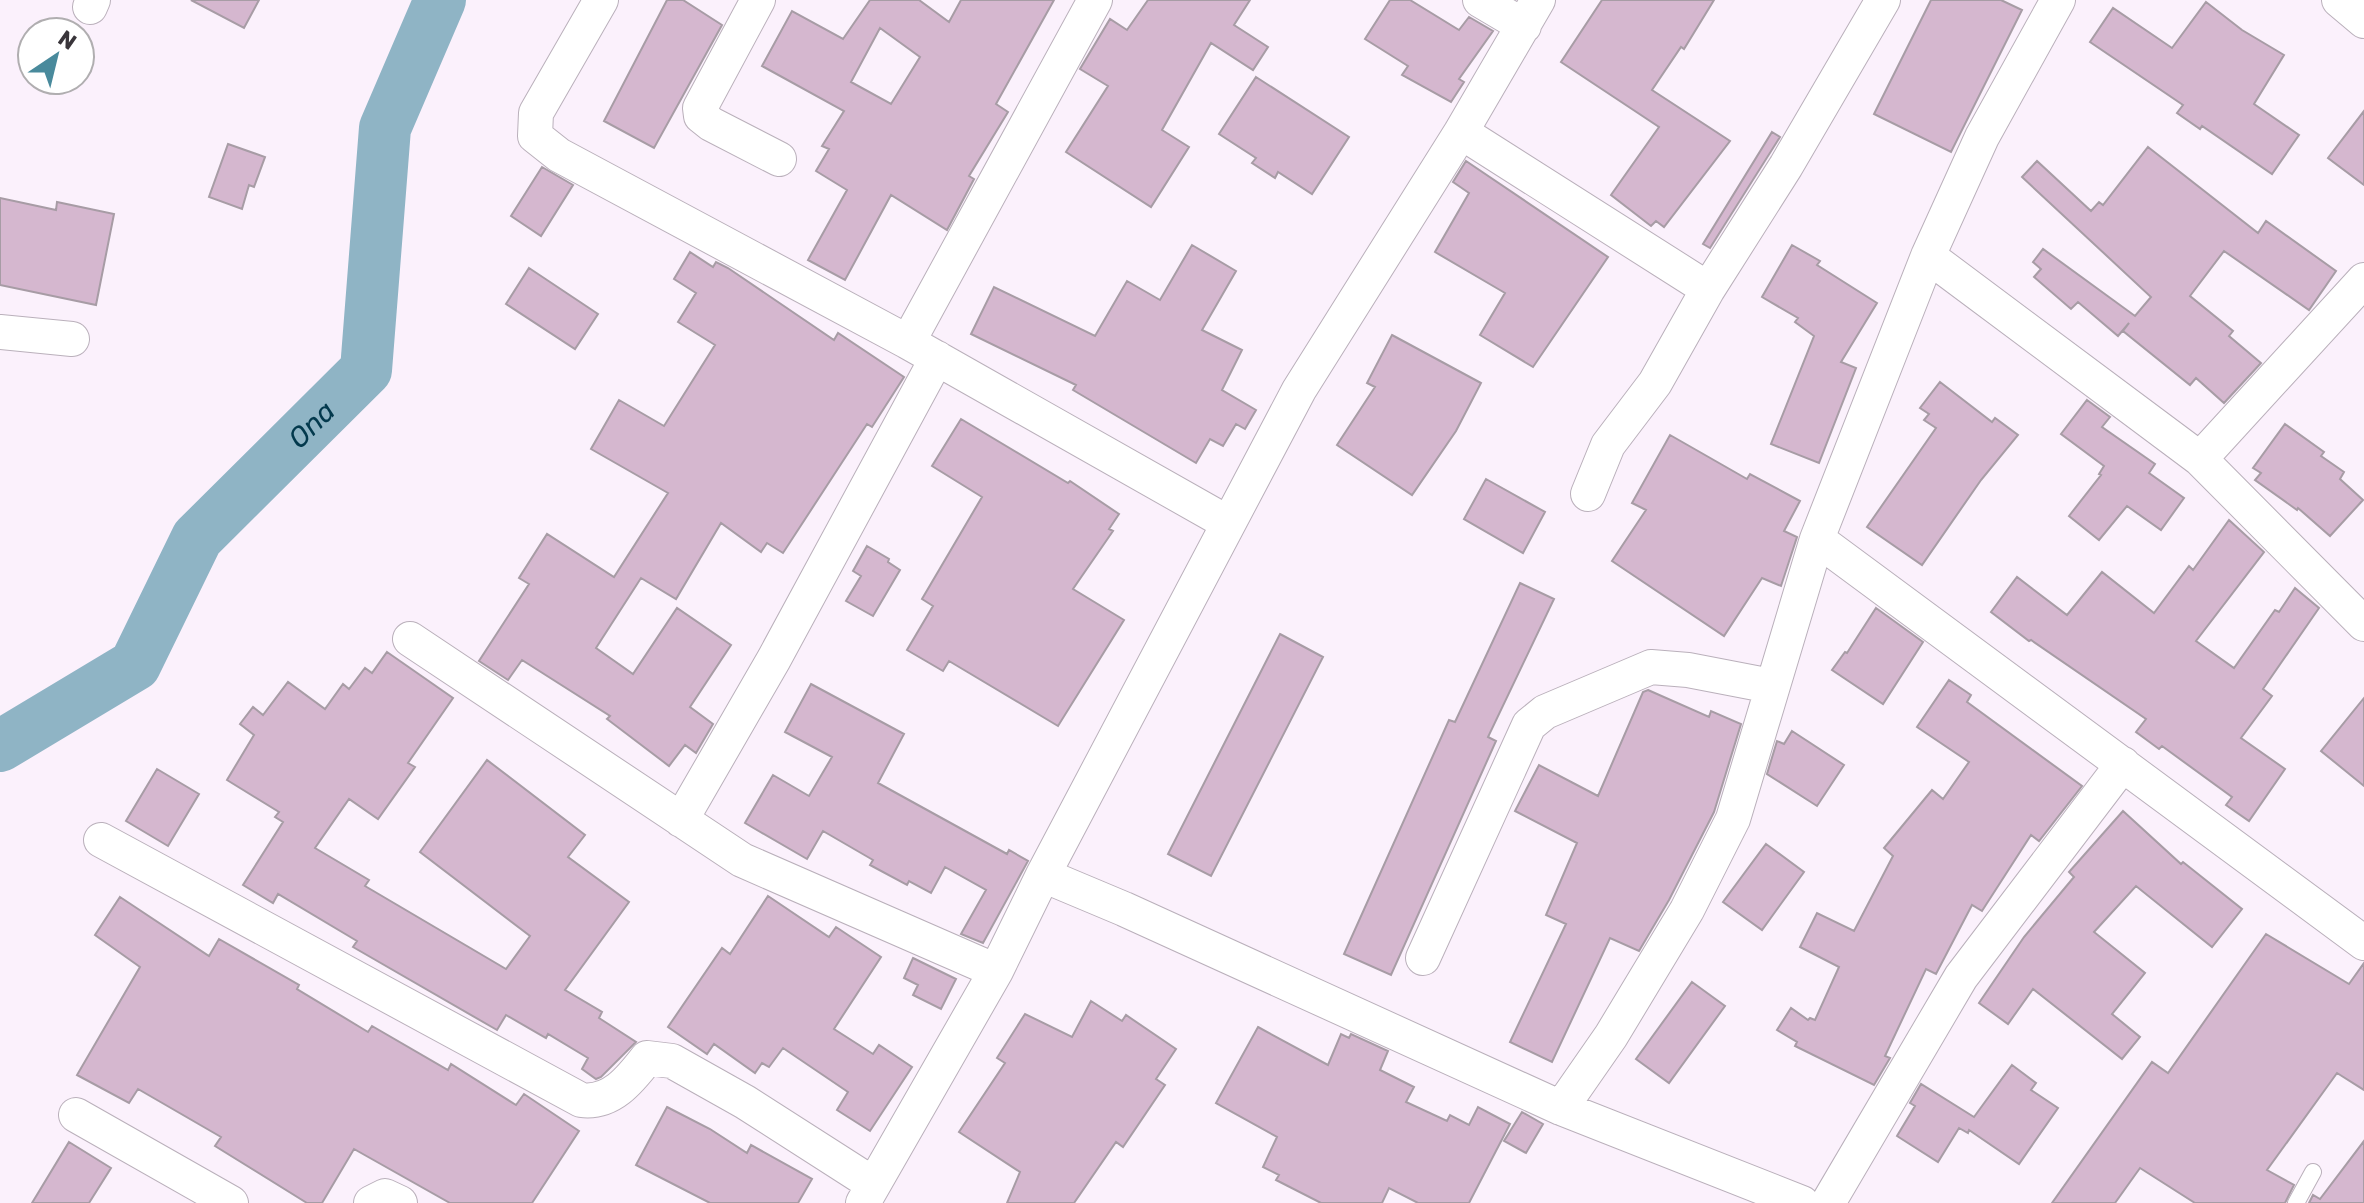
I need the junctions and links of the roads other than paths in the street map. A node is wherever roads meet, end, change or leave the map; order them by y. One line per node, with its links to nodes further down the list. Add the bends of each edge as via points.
1 (601, 0): 17 (street, via 536,113 535,136 559,155)
2 (758, 0): 11 (street, via 700,108 701,116)
3 (1095, 0): 17 (street)
4 (1480, 0): 8 (street)
5 (1883, 0): 14 (street)
6 (2058, 0): 12 (street, via 1982,137)
7 (2339, 0): 9 (street)
8 (1531, 13): 10 (street)
9 (2364, 21)
10 (1461, 132): 14 (street); 20 (street, via 1299,390)
11 (779, 159)
12 (1928, 256): 18 (street); 21 (street)
13 (2364, 280): 18 (street)
14 (1708, 289): 19 (street, via 1655,383 1608,445)
15 (0, 332): 16 (street)
16 (72, 339)
17 (922, 350): 20 (street); 26 (street, via 774,659)
18 (2200, 459): 22 (street)
19 (1588, 494)
20 (1228, 523): 28 (street)
21 (1817, 539): 24 (street); 25 (street)
22 (2364, 624)
23 (410, 639): 26 (street)
24 (1771, 686): 30 (street, via 1651,667 1545,712 1529,725); 32 (street, via 1733,819 1687,910)
25 (2123, 764): 29 (street); 40 (street, via 1961,977)
26 (681, 820): 31 (street, via 742,860)
27 (101, 840): 35 (street, via 581,1100 624,1088 647,1058 672,1061 745,1102)
28 (1043, 875): 31 (street); 32 (street)
29 (2364, 943)
30 (1423, 958)
31 (996, 971): 35 (street)
32 (1561, 1108): 39 (street)
33 (76, 1115): 36 (street)
34 (2313, 1172): 41 (lane)
35 (868, 1194)
36 (231, 1203)
37 (371, 1203): 38 (street, via 385,1196)
38 (400, 1203)
39 (1802, 1203)
40 (1828, 1203)
41 (2296, 1203)

